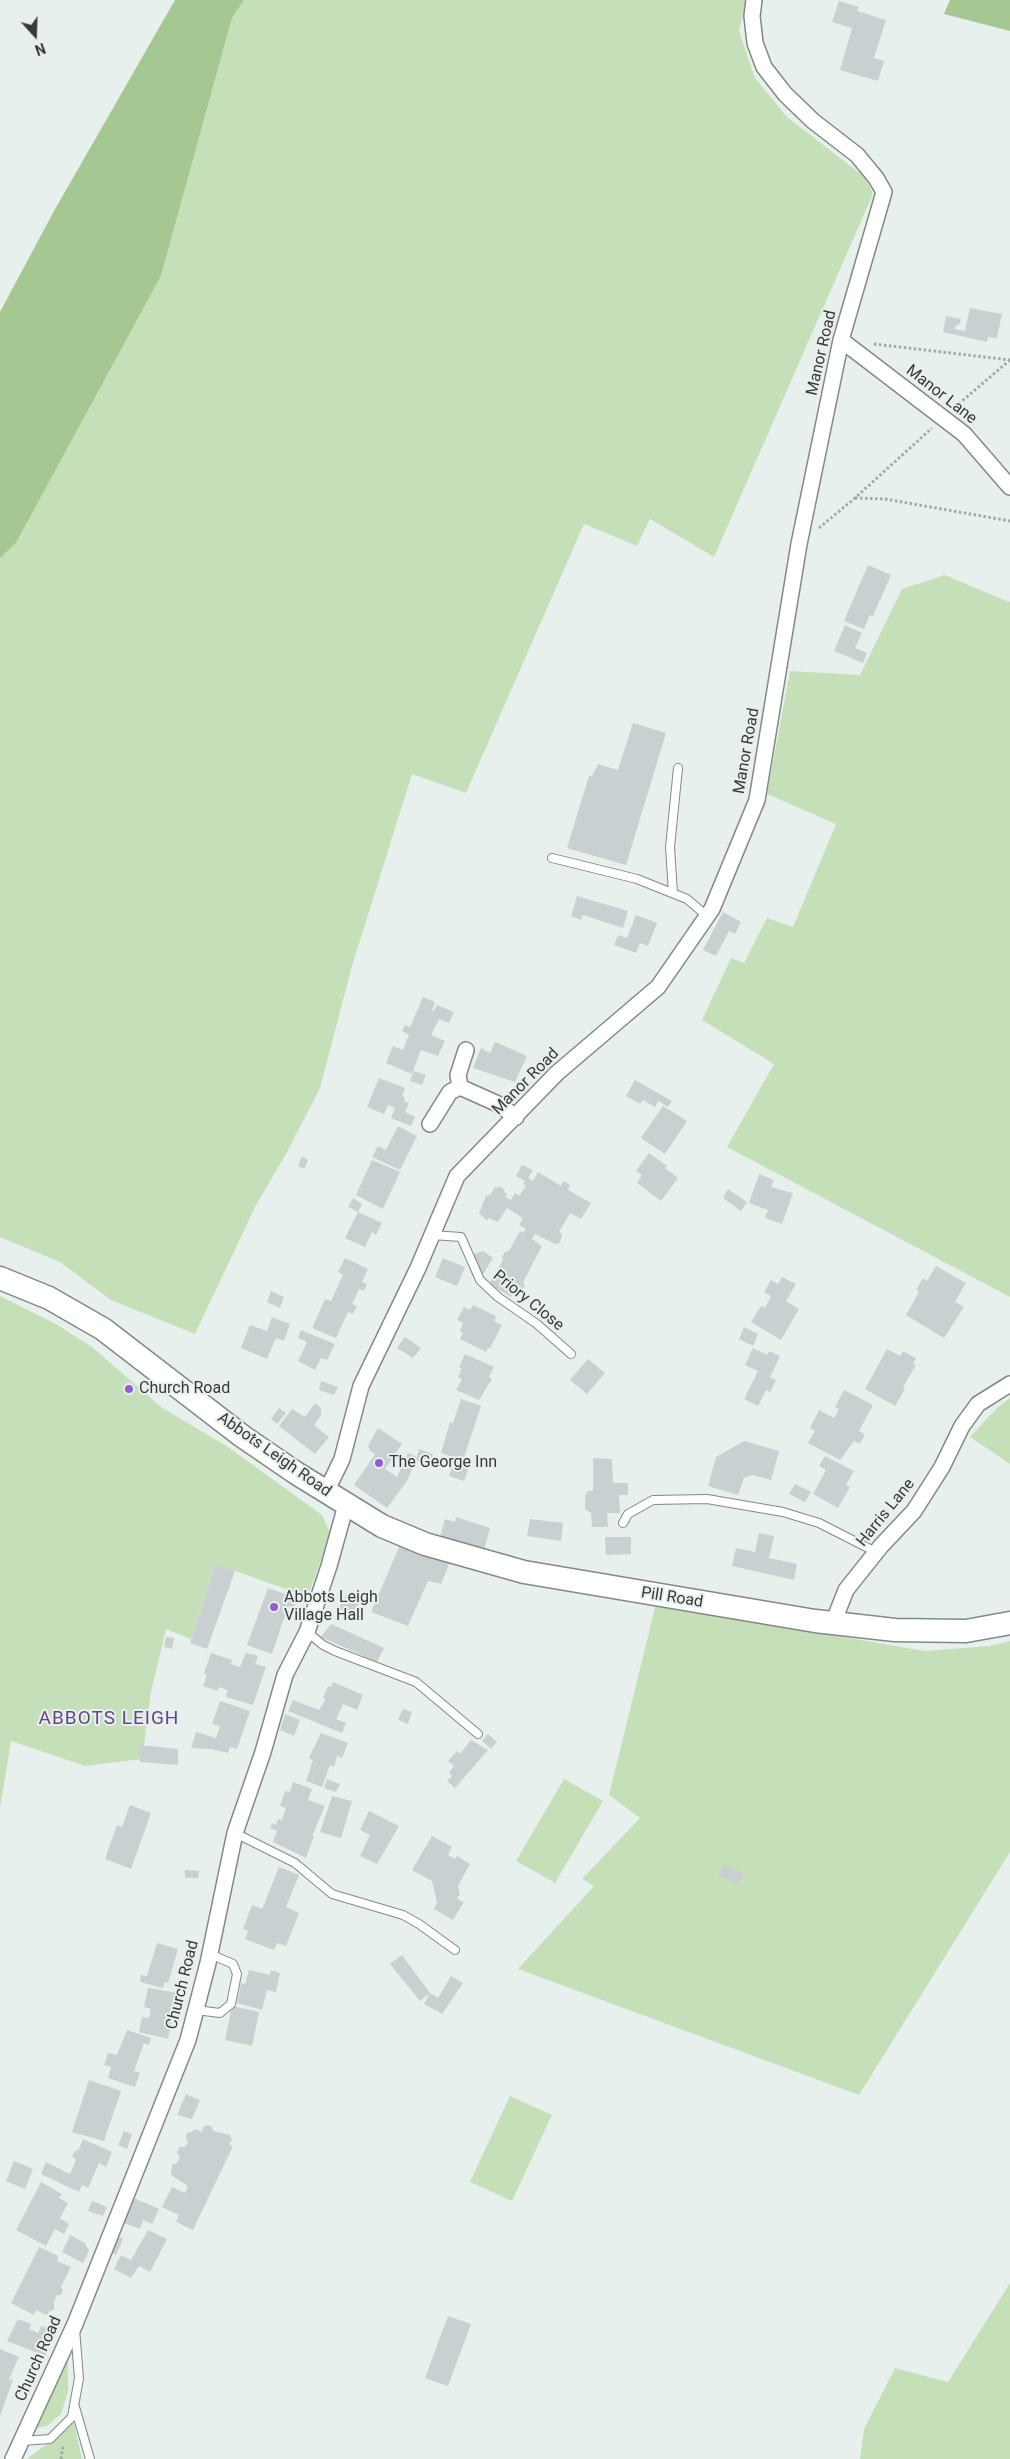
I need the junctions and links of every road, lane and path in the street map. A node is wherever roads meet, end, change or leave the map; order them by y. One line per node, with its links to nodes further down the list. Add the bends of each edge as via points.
1 (754, 0): 2 (street, Manor Road, via 755,43 764,67 806,114 857,155 884,192)
2 (841, 340): 3 (path); 4 (street, Manor Lane); 8 (street, Manor Road)
3 (1010, 360): 4 (path)
4 (942, 418): 5 (street, Manor Lane, via 964,434); 6 (path)
5 (1010, 487)
6 (855, 498): 7 (path, via 885,499); 8 (path)
7 (1010, 521)
8 (799, 544): 12 (street, Manor Road, via 758,800)
9 (678, 768): 11 (lane, via 670,847)
10 (552, 858): 11 (lane, via 637,879)
11 (673, 894): 12 (lane, via 687,899)
12 (708, 916): 15 (street, Manor Road, via 658,987 557,1072)
13 (466, 1050): 14 (street, via 458,1074)
14 (460, 1087): 15 (street, via 498,1104); 16 (street, via 450,1092)
15 (516, 1117): 17 (street, Manor Road, via 457,1176)
16 (430, 1124)
17 (432, 1235): 19 (lane, Priory Close, via 461,1237 480,1280); 21 (street, Manor Road, via 361,1386 342,1459)
18 (0, 1278): 21 (main road, Abbots Leigh Road, via 50,1298 103,1329 242,1436)
19 (571, 1354)
20 (1010, 1384): 24 (street, Harris Lane, via 978,1404 914,1511)
21 (326, 1492): 22 (main road, Abbots Leigh Road)
22 (346, 1505): 25 (main road, Pill Road, via 382,1526 411,1532 425,1544 524,1572); 27 (street, Church Road)
23 (623, 1523): 24 (lane, via 628,1514 653,1500 707,1499 783,1512 819,1522)
24 (876, 1552): 25 (street, Harris Lane, via 846,1590)
25 (832, 1623): 26 (main road, Pill Road, via 895,1630 966,1631)
26 (1010, 1623)
27 (307, 1632): 28 (lane, via 335,1651 416,1682); 29 (street, Church Road, via 285,1675)
28 (478, 1734)
29 (235, 1833): 30 (lane, via 296,1863 332,1894 403,1915); 31 (street, Church Road)
30 (455, 1950)
31 (210, 1954): 32 (street, Church Road); 32 (lane, via 233,1964 237,1974 231,2004 220,2013)
32 (196, 2010): 33 (street, Church Road, via 188,2040)
33 (75, 2324): 34 (lane, via 79,2378); 35 (street, Church Road)
34 (74, 2405): 35 (lane, via 72,2417 50,2439); 37 (lane)
35 (21, 2441): 36 (street, Church Road)
36 (13, 2459)
37 (90, 2459)

